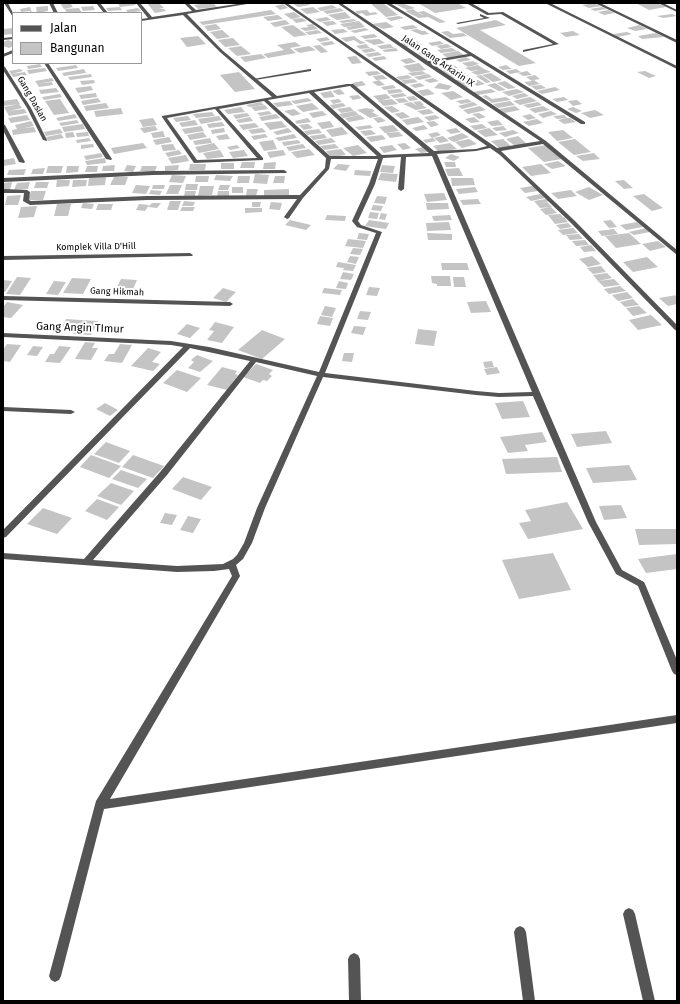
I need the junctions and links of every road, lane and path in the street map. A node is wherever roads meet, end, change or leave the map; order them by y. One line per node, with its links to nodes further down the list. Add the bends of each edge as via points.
1 (6, 3): 20 (street)
2 (50, 3): 16 (street)
3 (98, 3): 17 (street)
4 (138, 3): 22 (street)
5 (186, 3): 18 (street)
6 (251, 3): 14 (street)
7 (285, 3): 44 (street)
8 (339, 3): 30 (street, Jalan Gang Arkarin IX)
9 (387, 3): 28 (street)
10 (468, 3): 21 (street)
11 (547, 3): 33 (street)
12 (597, 3): 25 (street)
13 (660, 3): 15 (street)
14 (239, 4): 18 (street)
15 (677, 11)
16 (55, 12)
17 (105, 12)
18 (195, 12): 19 (street)
19 (184, 13): 22 (street); 35 (street)
20 (12, 14)
21 (488, 14): 24 (street, via 481,15 488,18); 26 (street, via 502,13 557,44)
22 (151, 19): 23 (street)
23 (142, 20)
24 (458, 23)
25 (677, 42)
26 (524, 51)
27 (12, 52): 29 (street)
28 (471, 55): 30 (street); 40 (street)
29 (3, 56)
30 (426, 63): 43 (street, Jalan Gang Arkarin IX)
31 (47, 64): 50 (street)
32 (3, 67): 42 (street, Gang Daslan, via 29,108)
33 (677, 68)
34 (310, 70): 35 (street)
35 (255, 79): 37 (street)
36 (310, 91): 37 (street); 46 (street, via 351,85); 48 (street)
37 (275, 97): 38 (street)
38 (264, 99): 39 (street); 49 (street)
39 (216, 108): 39 (street, via 163,118 196,162 261,158)
40 (583, 123)
41 (3, 125): 51 (street)
42 (45, 140)
43 (544, 142): 45 (street); 58 (street, Jalan Gang Arkarin IX)
44 (491, 146): 45 (street); 46 (street)
45 (497, 150): 63 (street, via 574,222)
46 (434, 154): 47 (street); 68 (street)
47 (404, 156): 48 (street); 54 (street)
48 (381, 157): 49 (street); 67 (street, via 356,221 359,226 379,232)
49 (329, 158): 56 (street, via 327,168)
50 (109, 159)
51 (22, 162)
52 (284, 172): 53 (street, via 153,173)
53 (3, 180)
54 (401, 189)
55 (3, 191): 56 (street, via 25,191 26,201 29,203 147,198)
56 (301, 197): 57 (street)
57 (287, 217)
58 (677, 253)
59 (190, 255): 60 (street, Komplek Villa D'Hill)
60 (3, 258)
61 (3, 298): 62 (street, Gang Hikmah)
62 (230, 304)
63 (677, 329)
64 (3, 335): 65 (street, Gang Angin TImur, via 157,342)
65 (188, 346): 66 (street, Gang Angin TImur); 71 (street)
66 (254, 360): 67 (street, Gang Angin TImur); 73 (street, via 164,473)
67 (321, 376): 68 (street, Gang Angin TImur, via 476,393); 74 (street, via 261,508 248,543 240,557)
68 (536, 394): 75 (street, via 592,522 619,572 641,584)
69 (3, 409): 70 (street)
70 (71, 412)
71 (3, 535)
72 (3, 556): 73 (street)
73 (87, 561): 74 (street, via 178,569 214,568)
74 (232, 564): 77 (street, via 236,576)
75 (677, 671)
76 (677, 719): 77 (street)
77 (100, 805): 81 (street)
78 (629, 914): 84 (street)
79 (520, 932): 83 (street)
80 (354, 959): 82 (street)
81 (55, 976)
82 (355, 1001)
83 (529, 1001)
84 (649, 1001)

